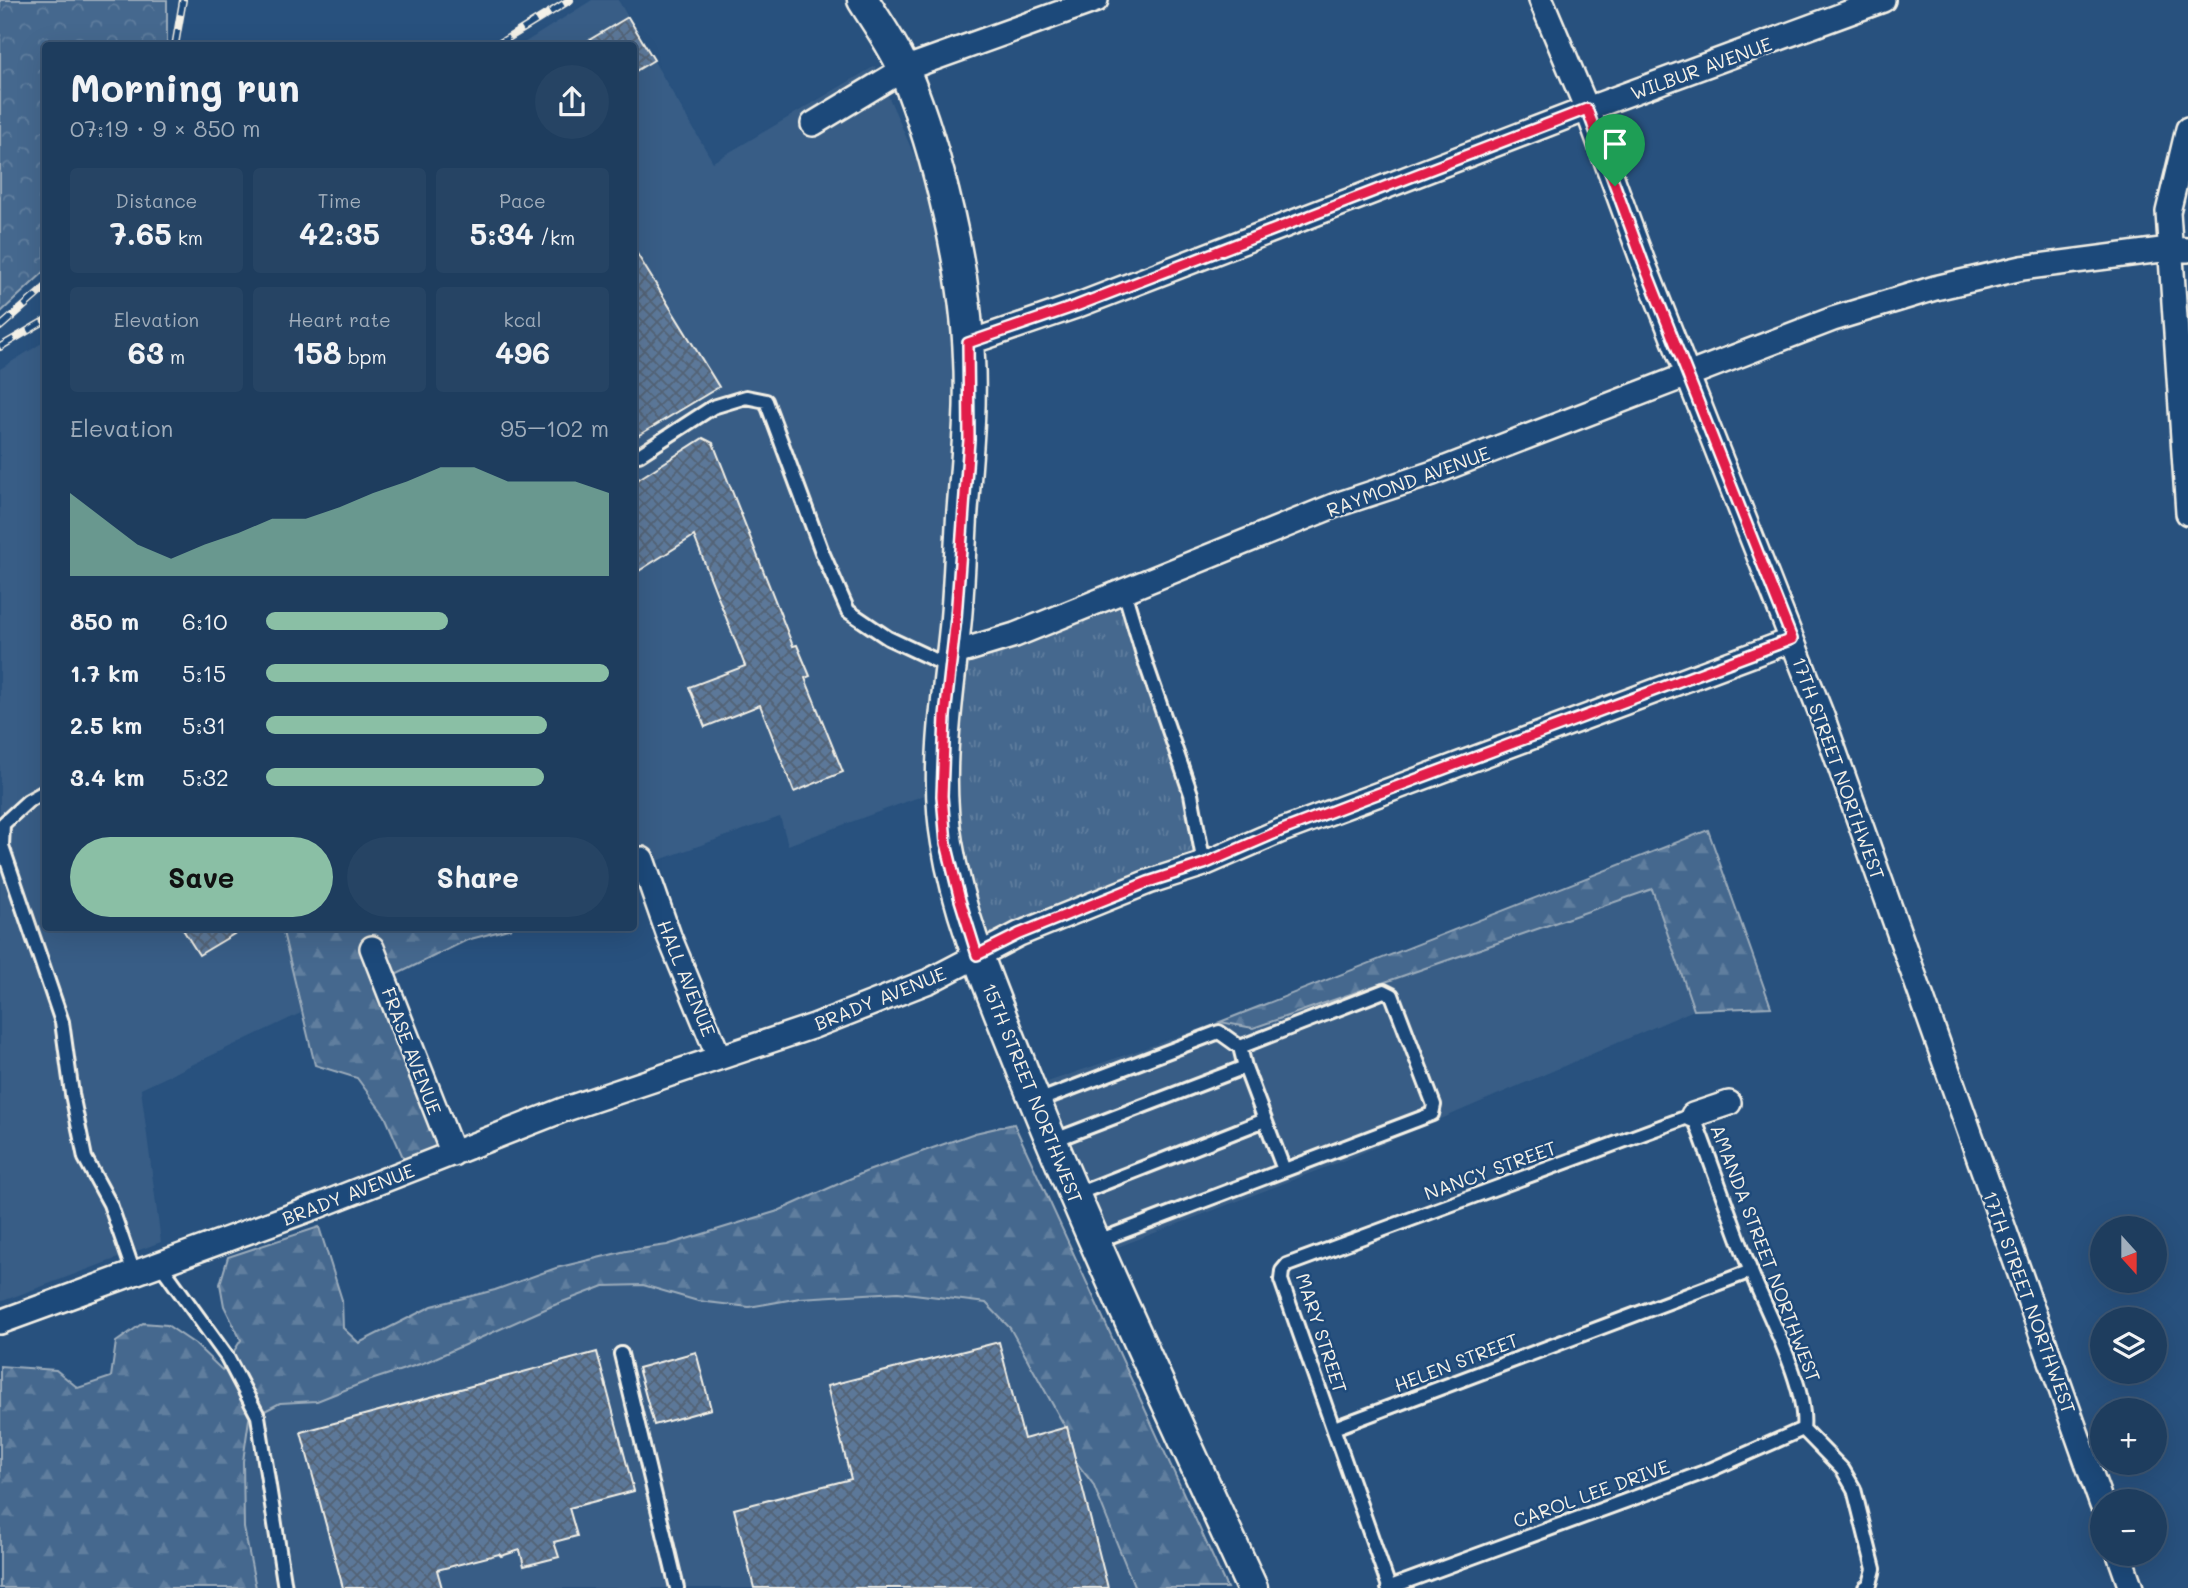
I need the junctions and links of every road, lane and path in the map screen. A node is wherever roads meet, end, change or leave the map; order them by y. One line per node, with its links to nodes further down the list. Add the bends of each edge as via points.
1 (863, 0): 5 (street, 15TH STREET NORTHWEST)
2 (1096, 0): 5 (street)
3 (1541, 0): 6 (street, 17TH STREET NORTHWEST)
4 (1883, 0): 6 (street, WILBUR AVENUE)
5 (904, 69): 7 (street); 10 (street, 15TH STREET NORTHWEST, via 953,234)
6 (1587, 109): 10 (street, WILBUR AVENUE, via 1065,311); 11 (street, 17TH STREET NORTHWEST)
7 (813, 124)
8 (2188, 129): 9 (street, via 2168,212)
9 (2179, 250): 11 (street, RAYMOND AVENUE, via 2022,268 1935,288 1833,319); 13 (street, via 2175,304)
10 (968, 343): 16 (street, 15TH STREET NORTHWEST, via 969,440)
11 (1689, 375): 14 (street, RAYMOND AVENUE, via 1336,505); 15 (street, 17TH STREET NORTHWEST)
12 (639, 455): 16 (lane, via 713,407 746,397 766,401 848,611 888,638)
13 (2188, 513)
14 (1124, 591): 16 (street, RAYMOND AVENUE); 19 (lane, via 1191,793)
15 (1792, 639): 19 (street, BRADY AVENUE, via 1280,831); 42 (street, 17TH STREET NORTHWEST)
16 (951, 660): 21 (street, 15TH STREET NORTHWEST, via 945,716 946,843)
17 (42, 794): 37 (lane, via 3,824 2,846 62,1022 85,1158 110,1204)
18 (642, 859): 23 (street, HALL AVENUE, via 668,936)
19 (1204, 864): 21 (street, BRADY AVENUE, via 1148,882)
20 (372, 947): 30 (street, FRASE AVENUE)
21 (977, 955): 23 (street, BRADY AVENUE, via 929,981); 25 (street, 15TH STREET NORTHWEST)
22 (1240, 1047): 24 (lane); 25 (lane, via 1219,1032); 31 (lane, via 1384,991 1392,995 1434,1105 1432,1114)
23 (719, 1057): 30 (street, BRADY AVENUE, via 563,1110)
24 (1245, 1067): 28 (lane); 29 (lane)
25 (1035, 1102): 29 (street, 15TH STREET NORTHWEST)
26 (1729, 1103): 27 (street)
27 (1693, 1115): 34 (lane, NANCY STREET); 36 (lane, AMANDA STREET NORTHWEST)
28 (1265, 1120): 31 (lane); 32 (lane)
29 (1052, 1141): 32 (street, 15TH STREET NORTHWEST)
30 (453, 1154): 35 (street, BRADY AVENUE)
31 (1284, 1170): 33 (lane)
32 (1074, 1195): 33 (street, 15TH STREET NORTHWEST)
33 (1095, 1242): 47 (street, 15TH STREET NORTHWEST)
34 (1300, 1260): 40 (lane, MARY STREET, via 1287,1265 1281,1280)
35 (160, 1264): 37 (street, BRADY AVENUE); 45 (lane, via 227,1357 258,1416)
36 (1751, 1271): 40 (lane, HELEN STREET); 41 (lane, AMANDA STREET NORTHWEST, via 1794,1377)
37 (134, 1273): 38 (street, BRADY AVENUE)
38 (0, 1322)
39 (621, 1354): 46 (lane)
40 (1334, 1429): 44 (lane)
41 (1803, 1429): 44 (lane, CAROL LEE DRIVE, via 1710,1470); 48 (lane, via 1843,1470 1854,1489 1874,1569)
42 (2096, 1489)
43 (2123, 1566): 49 (street)
44 (1389, 1587)
45 (285, 1588)
46 (677, 1588)
47 (1251, 1588)
48 (1865, 1588)
49 (2131, 1588)

